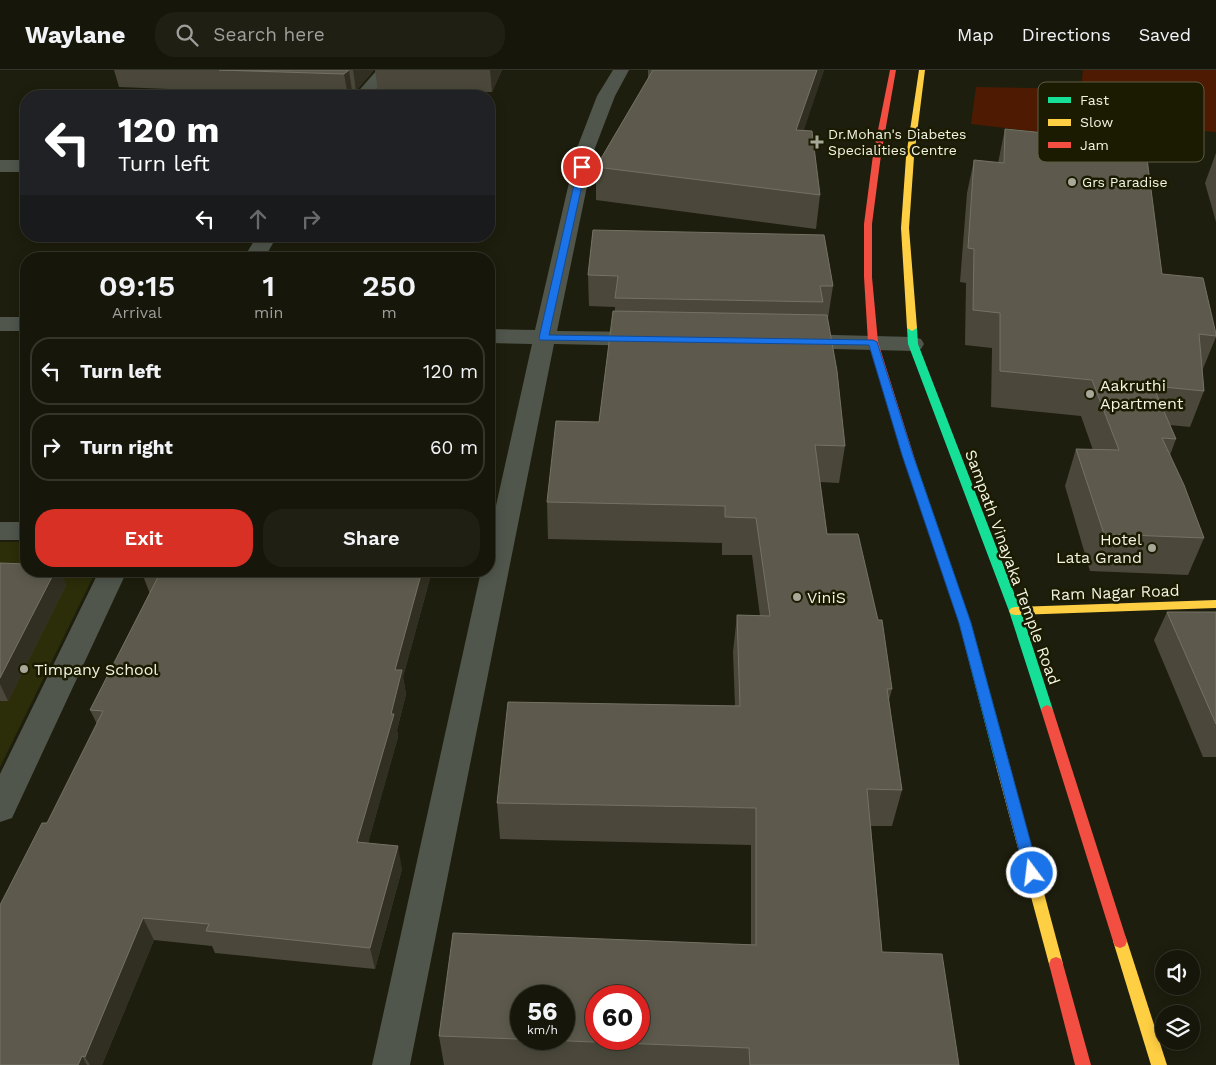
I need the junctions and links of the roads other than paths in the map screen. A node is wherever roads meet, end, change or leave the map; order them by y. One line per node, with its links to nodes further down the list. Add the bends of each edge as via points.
1 (386, 70): 5 (street)
2 (620, 70): 11 (street, via 586,148)
3 (893, 70): 14 (main road, via 868,224)
4 (922, 70): 15 (main road, Sampath Vinayaka Temple Road, via 910,157 905,228)
5 (368, 90)
6 (0, 166): 7 (street)
7 (20, 166)
8 (0, 324): 9 (street)
9 (20, 324)
10 (495, 336): 11 (street)
11 (544, 338): 12 (street); 18 (street)
12 (670, 340)
13 (776, 341): 14 (street)
14 (873, 342): 15 (street); 25 (main road, via 965,623)
15 (913, 344): 22 (main road, Sampath Vinayaka Temple Road)
16 (0, 531): 17 (street)
17 (20, 531)
18 (495, 569)
19 (110, 577): 23 (street)
20 (493, 577): 24 (street)
21 (1216, 604): 22 (main road, Ram Nagar Road)
22 (1015, 611): 26 (main road, Sampath Vinayaka Temple Road)
23 (0, 808)
24 (390, 1065)
25 (1083, 1065)
26 (1159, 1065)

